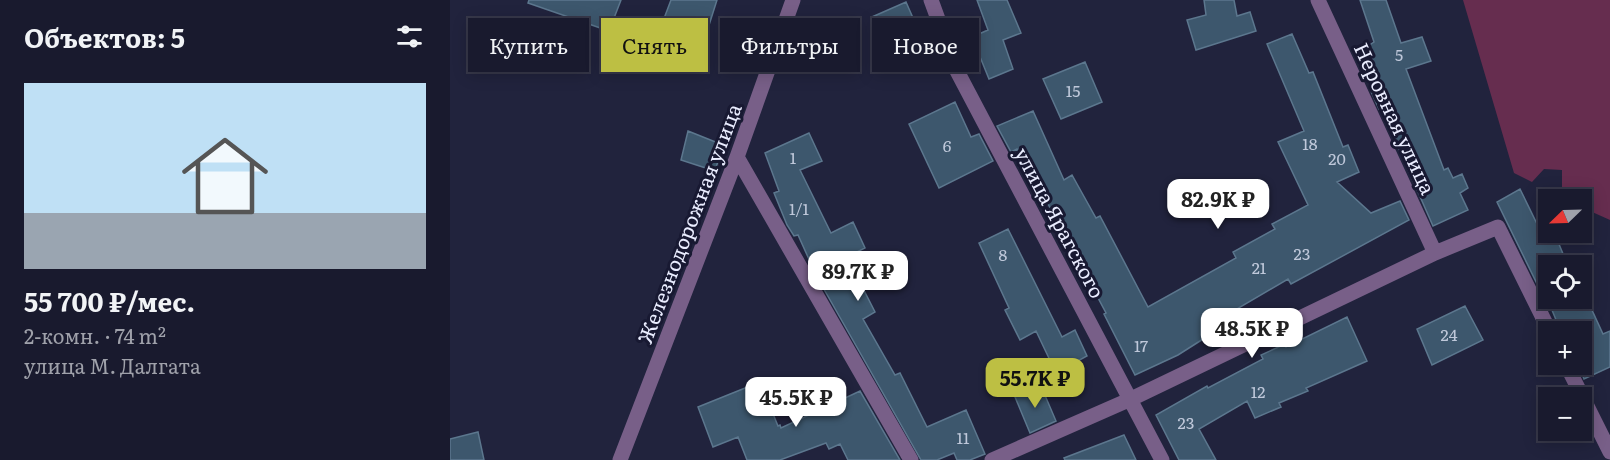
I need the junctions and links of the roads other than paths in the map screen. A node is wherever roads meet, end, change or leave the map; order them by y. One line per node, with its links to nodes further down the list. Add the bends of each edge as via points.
1 (793, 0): 4 (street, Железнодорожная улица)
2 (931, 0): 8 (street, улица Ярагского, via 957,71)
3 (1318, 0): 5 (street, Неровная улица)
4 (737, 157): 10 (street, Железнодорожная улица); 11 (street)
5 (1435, 253): 6 (street, via 1498,227); 8 (street)
6 (1545, 321)
7 (1572, 375): 9 (street)
8 (1131, 399): 12 (street); 13 (street, улица Ярагского)
9 (1610, 452)
10 (620, 460)
11 (911, 460)
12 (992, 460)
13 (1162, 460)

